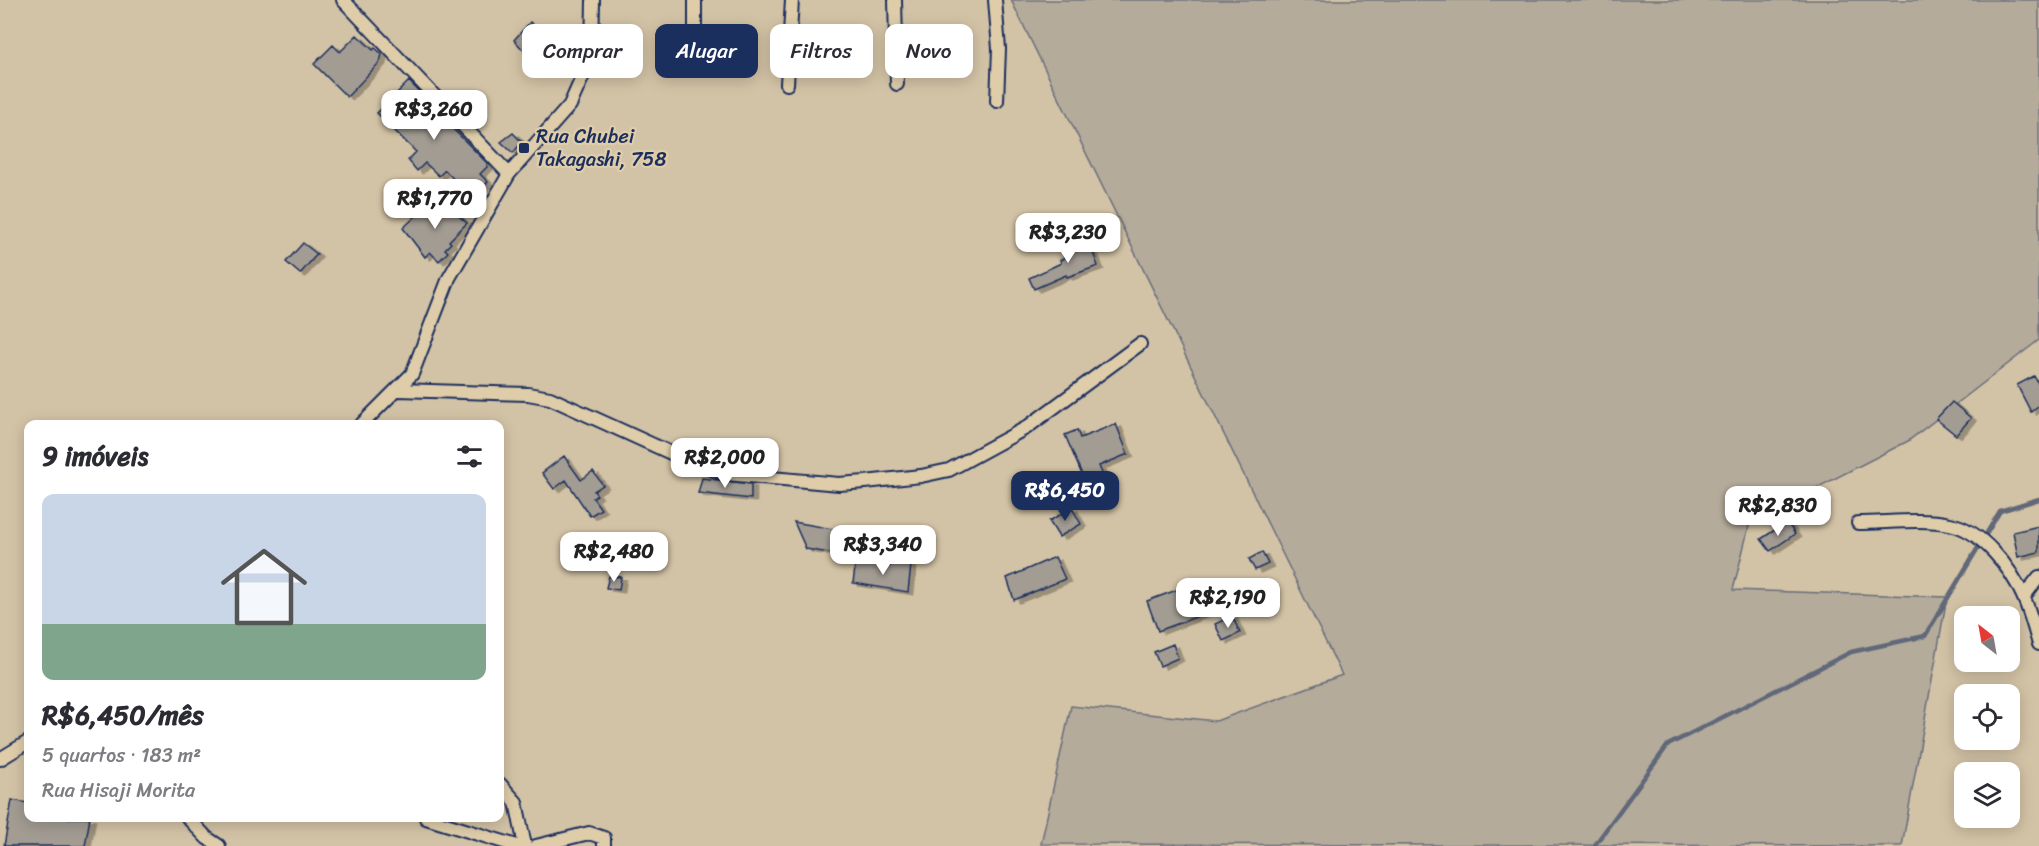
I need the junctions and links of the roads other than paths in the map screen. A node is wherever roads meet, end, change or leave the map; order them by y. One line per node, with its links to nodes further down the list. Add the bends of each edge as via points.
1 (343, 0): 11 (street)
2 (593, 0): 11 (street, via 592,55 582,82 570,105)
3 (695, 0): 7 (street)
4 (792, 0): 8 (street)
5 (895, 0): 9 (street)
6 (994, 0): 10 (street, via 999,49)
7 (695, 24)
8 (787, 84)
9 (897, 84)
10 (997, 101)
11 (509, 174): 13 (street, via 449,278 412,374)
12 (1140, 344): 13 (street, via 1026,428 949,470 921,477 857,483 727,474 694,464 550,398)
13 (399, 390): 14 (street)
14 (366, 420)
15 (1858, 523): 17 (street, via 1952,524 1983,543)
16 (2039, 577): 17 (street)
17 (2024, 596): 18 (street)
18 (2039, 644)
19 (24, 744): 20 (street)
20 (0, 759)
21 (504, 788): 26 (street, via 516,802)
22 (192, 822): 24 (street)
23 (439, 822): 25 (street)
24 (219, 846)
25 (517, 846)
26 (525, 846)
27 (536, 846): 28 (street, via 589,832 604,838)
28 (604, 846)

